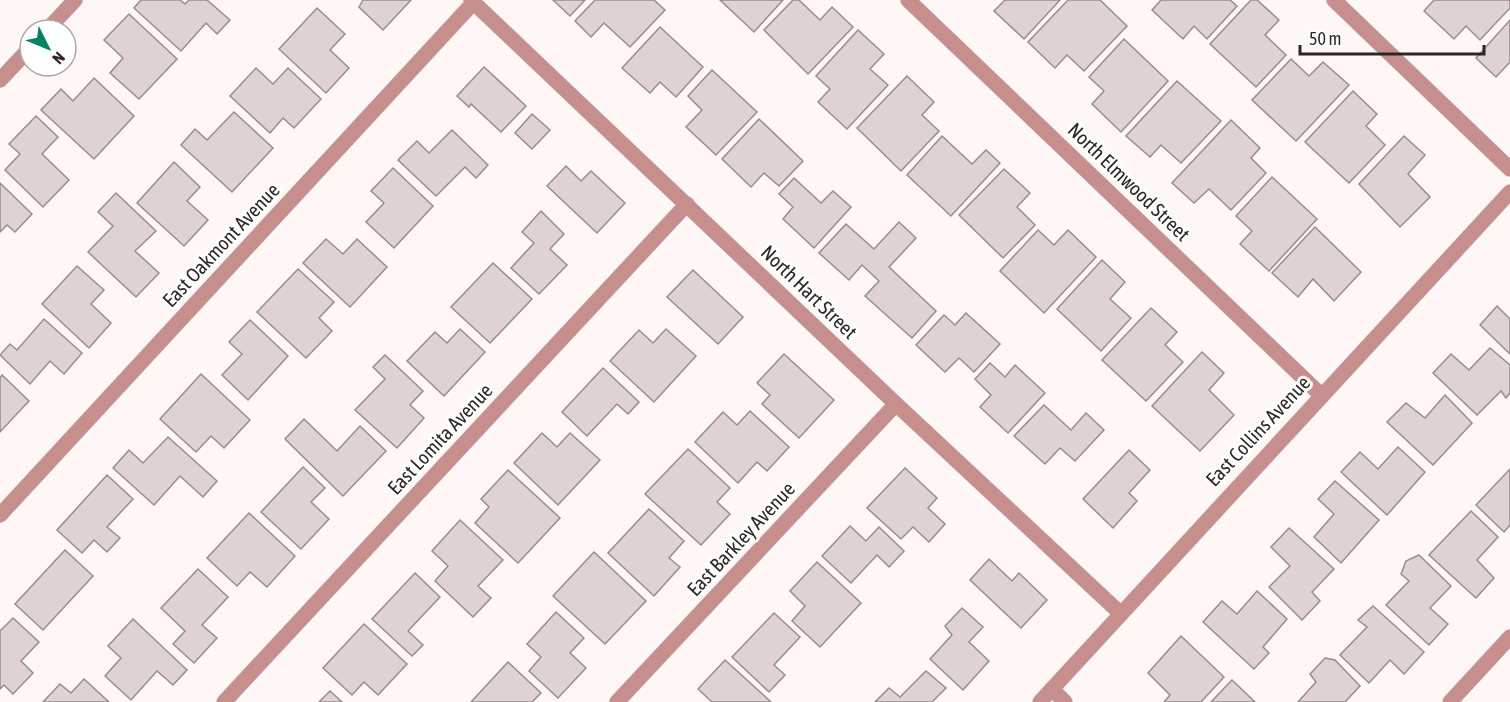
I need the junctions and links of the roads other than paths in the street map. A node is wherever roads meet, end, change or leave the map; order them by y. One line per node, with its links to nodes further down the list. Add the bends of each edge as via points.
1 (75, 0): 5 (street)
2 (908, 0): 11 (street, North Elmwood Street)
3 (1334, 0): 8 (street)
4 (473, 1): 10 (street, North Hart Street); 13 (street, East Oakmont Avenue)
5 (58, 18)
6 (18, 61): 7 (street)
7 (0, 80)
8 (1510, 169)
9 (1510, 192): 11 (street, East Collins Avenue)
10 (687, 204): 12 (street, North Hart Street); 17 (street, East Lomita Avenue)
11 (1321, 395): 14 (street, East Collins Avenue)
12 (896, 404): 14 (street, North Hart Street); 18 (street, East Barkley Avenue)
13 (0, 515)
14 (1120, 612): 16 (street, East Collins Avenue)
15 (1510, 637): 21 (street)
16 (1052, 689): 19 (street, East Collins Avenue); 20 (street)
17 (224, 702)
18 (617, 702)
19 (1040, 702)
20 (1065, 702)
21 (1450, 702)

